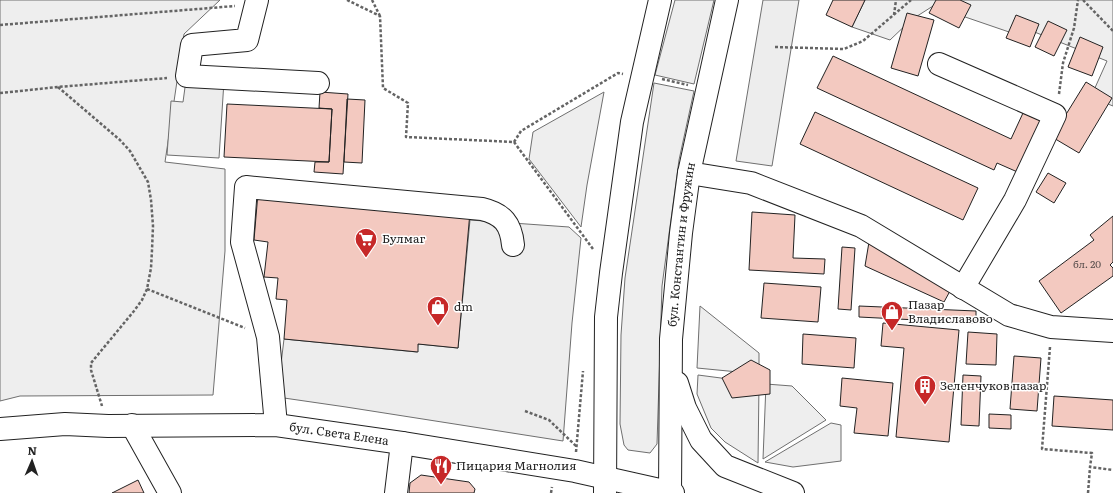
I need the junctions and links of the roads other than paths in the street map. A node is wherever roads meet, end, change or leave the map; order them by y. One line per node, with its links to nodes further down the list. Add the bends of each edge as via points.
1 (660, 0): 15 (street, via 632,122 611,273 606,317)
2 (727, 0): 6 (street, бул. Константин и Фружин)
3 (257, 2): 5 (street, via 247,40 192,45 187,76)
4 (938, 64): 8 (street, via 1055,114 1015,200)
5 (318, 83)
6 (689, 173): 8 (street, via 751,183 861,226); 10 (street, бул. Константин и Фружин, via 678,259 671,340)
7 (514, 245): 12 (street, via 508,225 501,217 482,209 246,187 242,242 268,337)
8 (963, 288): 9 (street, via 1009,315 1051,327)
9 (1113, 331)
10 (672, 364): 18 (street, бул. Константин и Фружин); 19 (street, via 685,408 701,440 725,466)
11 (132, 425): 12 (street, бул. Света Елена); 13 (street, бул. Света Елена, via 65,424); 16 (street)
12 (276, 425): 14 (street, бул. Света Елена)
13 (0, 429)
14 (402, 443): 15 (street, бул. Света Елена, via 575,472); 17 (street)
15 (604, 486): 18 (street, бул. Света Елена)
16 (170, 493)
17 (396, 493)
18 (671, 493)
19 (793, 493)

